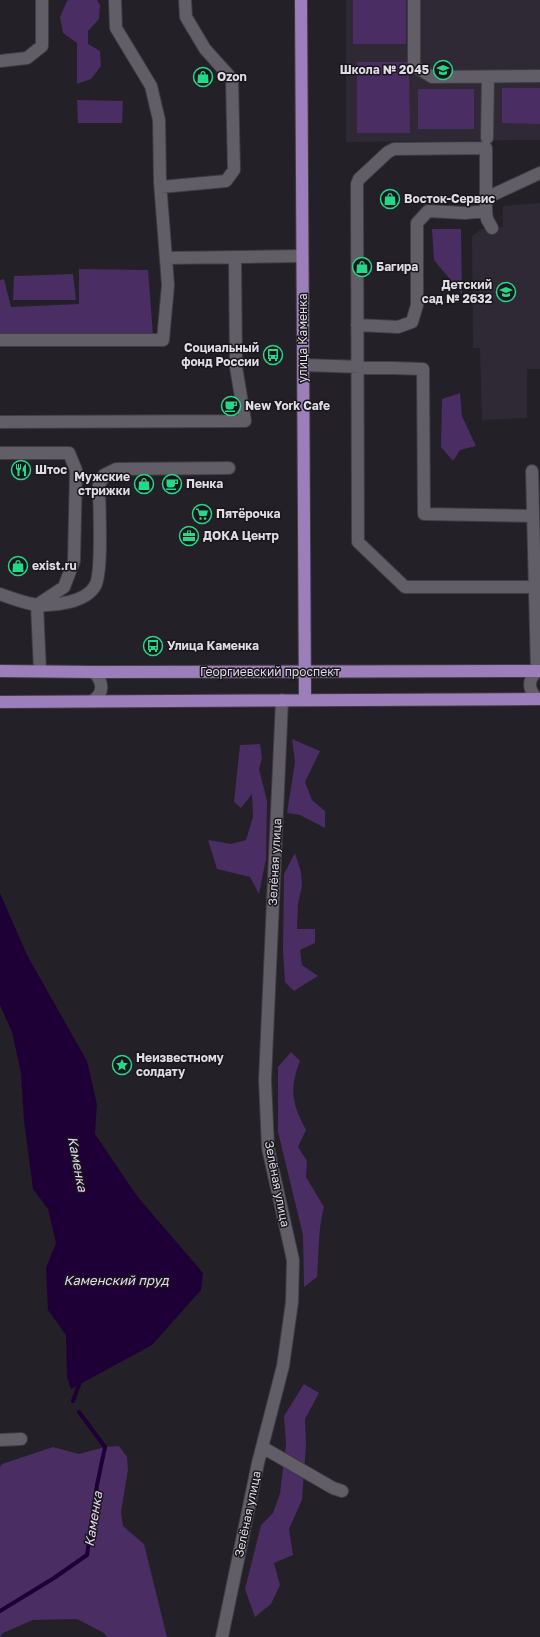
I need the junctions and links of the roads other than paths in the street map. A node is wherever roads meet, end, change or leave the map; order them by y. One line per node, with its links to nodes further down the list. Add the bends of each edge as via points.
1 (42, 0): 6 (street, via 42,46 27,58)
2 (115, 0): 11 (street, via 116,28 151,86 159,120)
3 (185, 0): 11 (street, via 186,17 206,49 232,79 234,170 226,181)
4 (301, 0): 15 (main road, улица Каменка)
5 (414, 0): 8 (street, via 414,66 432,77)
6 (0, 61)
7 (540, 76): 8 (street)
8 (488, 77): 9 (street)
9 (488, 138)
10 (540, 173): 12 (street)
11 (161, 187): 17 (street)
12 (486, 198): 13 (street); 18 (street, via 486,148 394,149 359,179 356,190)
13 (486, 211): 14 (street); 18 (street, via 428,211 417,223 416,305 412,322 398,327)
14 (492, 228)
15 (302, 256): 16 (street); 20 (main road, улица Каменка)
16 (235, 257): 17 (street); 22 (street, via 236,367 245,421)
17 (166, 258): 19 (street, via 168,285 163,340)
18 (357, 324): 21 (street)
19 (0, 340)
20 (303, 365): 21 (street); 34 (main road, улица Каменка)
21 (357, 366): 26 (street, via 423,369 424,514); 27 (street, via 358,542 405,588)
22 (0, 422)
23 (0, 453): 29 (street, via 69,453 76,470 74,561 64,587)
24 (229, 468): 29 (street, via 116,469 104,475 99,485 99,568 95,586 83,598 65,603)
25 (532, 471): 26 (street)
26 (532, 516): 27 (street)
27 (537, 587): 32 (street)
28 (0, 594): 29 (street)
29 (37, 605): 31 (street)
30 (0, 671): 31 (main road, Георгиевский проспект)
31 (40, 671): 33 (main road, Георгиевский проспект)
32 (538, 671): 34 (main road, Георгиевский проспект); 35 (street, via 529,685 530,690)
33 (94, 672): 34 (main road, Георгиевский проспект); 38 (street, via 102,687 98,698)
34 (305, 672): 37 (main road, улица Каменка)
35 (539, 699): 37 (main road)
36 (282, 700): 37 (main road); 38 (main road); 42 (street, Зелёная улица, via 265,1080 268,1148 292,1260 292,1302 282,1366)
37 (305, 700)
38 (92, 701): 39 (main road)
39 (0, 702)
40 (21, 1439): 41 (street)
41 (0, 1440)
42 (262, 1447): 43 (street); 44 (street, Зелёная улица)
43 (342, 1491)
44 (222, 1637)

